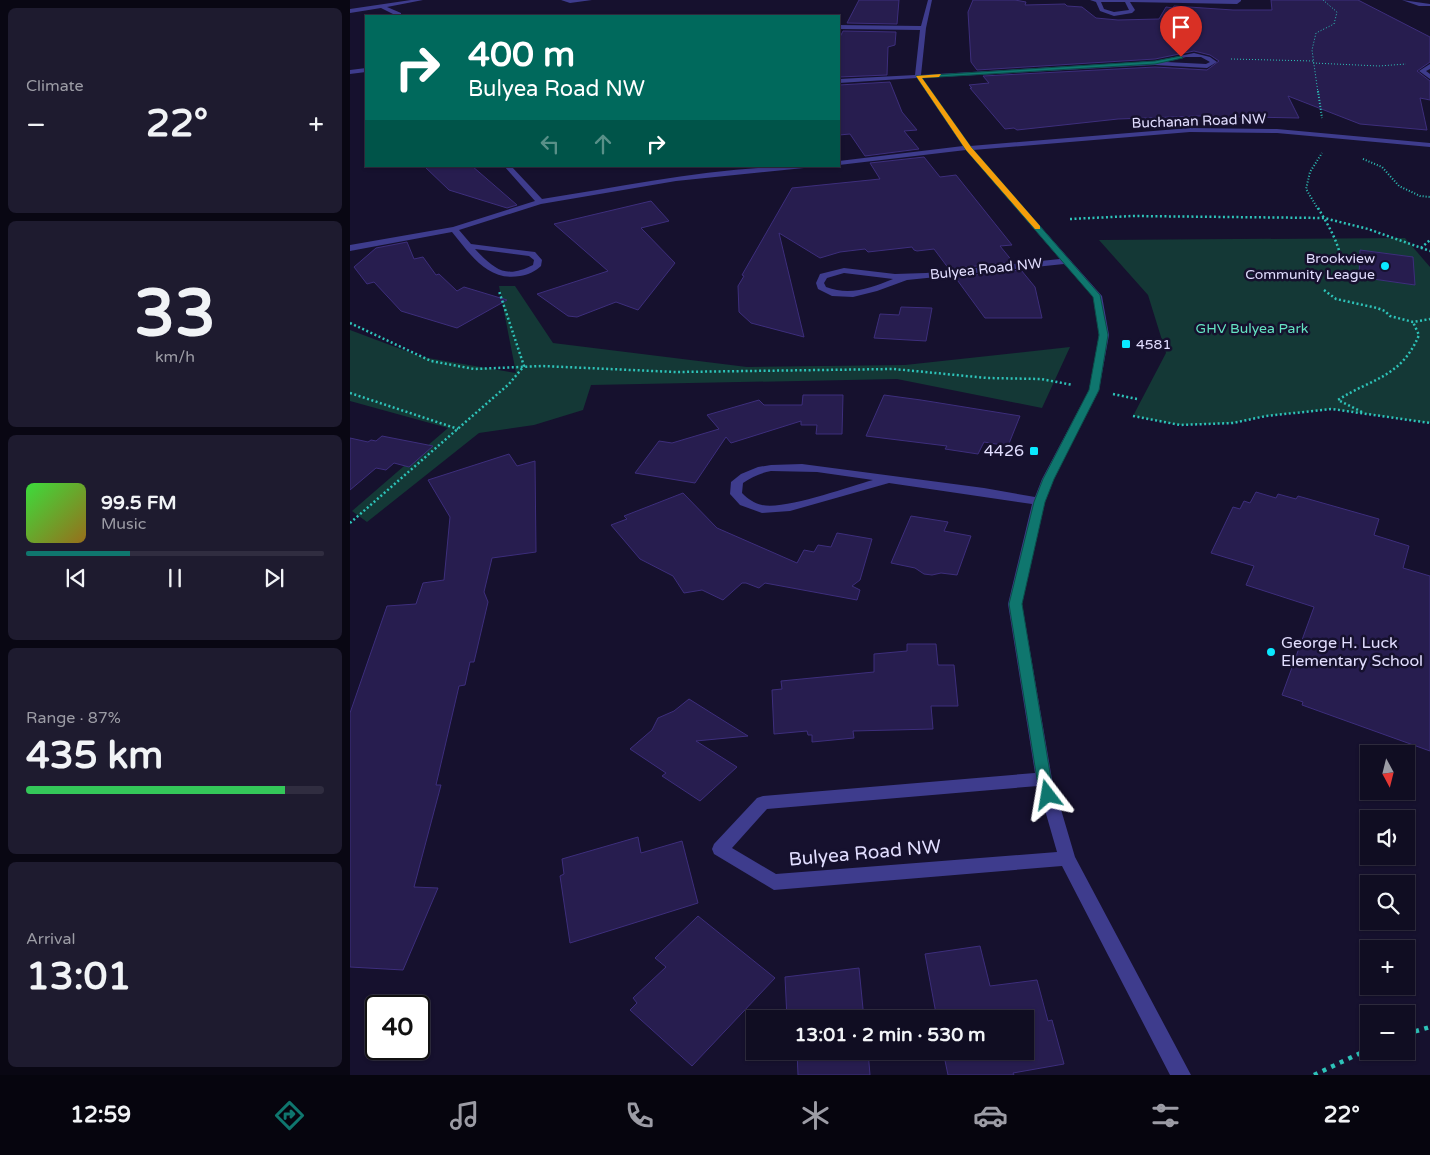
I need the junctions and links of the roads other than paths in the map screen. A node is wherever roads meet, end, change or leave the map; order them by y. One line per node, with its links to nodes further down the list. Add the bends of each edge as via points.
1 (367, 0): 14 (street)
2 (421, 0): 14 (street)
3 (563, 0): 4 (street)
4 (590, 0)
5 (930, 0): 19 (street)
6 (1092, 0): 7 (street)
7 (1098, 0): 8 (street); 8 (street, via 1102,10 1114,14 1132,10)
8 (1127, 0): 9 (street)
9 (1179, 0): 10 (street); 11 (street, via 1226,4 1237,3)
10 (1185, 0)
11 (1237, 0)
12 (1404, 0): 13 (street)
13 (1430, 5)
14 (382, 6): 15 (street); 16 (street)
15 (350, 11): 17 (street)
16 (399, 15)
17 (365, 17)
18 (840, 27): 19 (street)
19 (922, 28): 24 (street)
20 (1155, 63): 20 (street, via 1191,56 1213,60 1213,64 1201,66); 24 (street)
21 (1430, 66): 25 (street, via 1422,71)
22 (365, 70): 23 (street)
23 (350, 72)
24 (918, 76): 26 (street); 28 (street, Bulyea Road NW)
25 (1430, 77)
26 (840, 81)
27 (1430, 144): 28 (street, Buchanan Road NW, via 1277,130 1190,130)
28 (968, 148): 29 (street, Buchanan Road NW); 36 (street, Bulyea Road NW)
29 (840, 163)
30 (508, 167): 32 (street)
31 (794, 167): 32 (street, via 676,179)
32 (540, 202): 33 (street)
33 (454, 229): 34 (street); 35 (street)
34 (470, 246): 34 (street, via 532,254 538,260 537,266 516,276 502,275 492,271)
35 (350, 248)
36 (1067, 261): 37 (street, Bulyea Road NW); 39 (street, Bulyea Road NW, via 1097,296 1104,335 1094,390)
37 (904, 278): 37 (street, Bulyea Road NW, via 845,270 823,276 820,283 822,289 843,296 856,295)
38 (891, 479): 38 (street, via 834,469 770,468 748,473 737,482 736,494 744,502 762,509 790,508); 39 (street)
39 (1039, 502): 40 (street, Bulyea Road NW, via 1016,604)
40 (1044, 779): 41 (street, Bulyea Road NW); 41 (street, Bulyea Road NW, via 763,803 720,849 774,882)
41 (1067, 858): 42 (street, Bulyea Road NW)
42 (1181, 1075)

